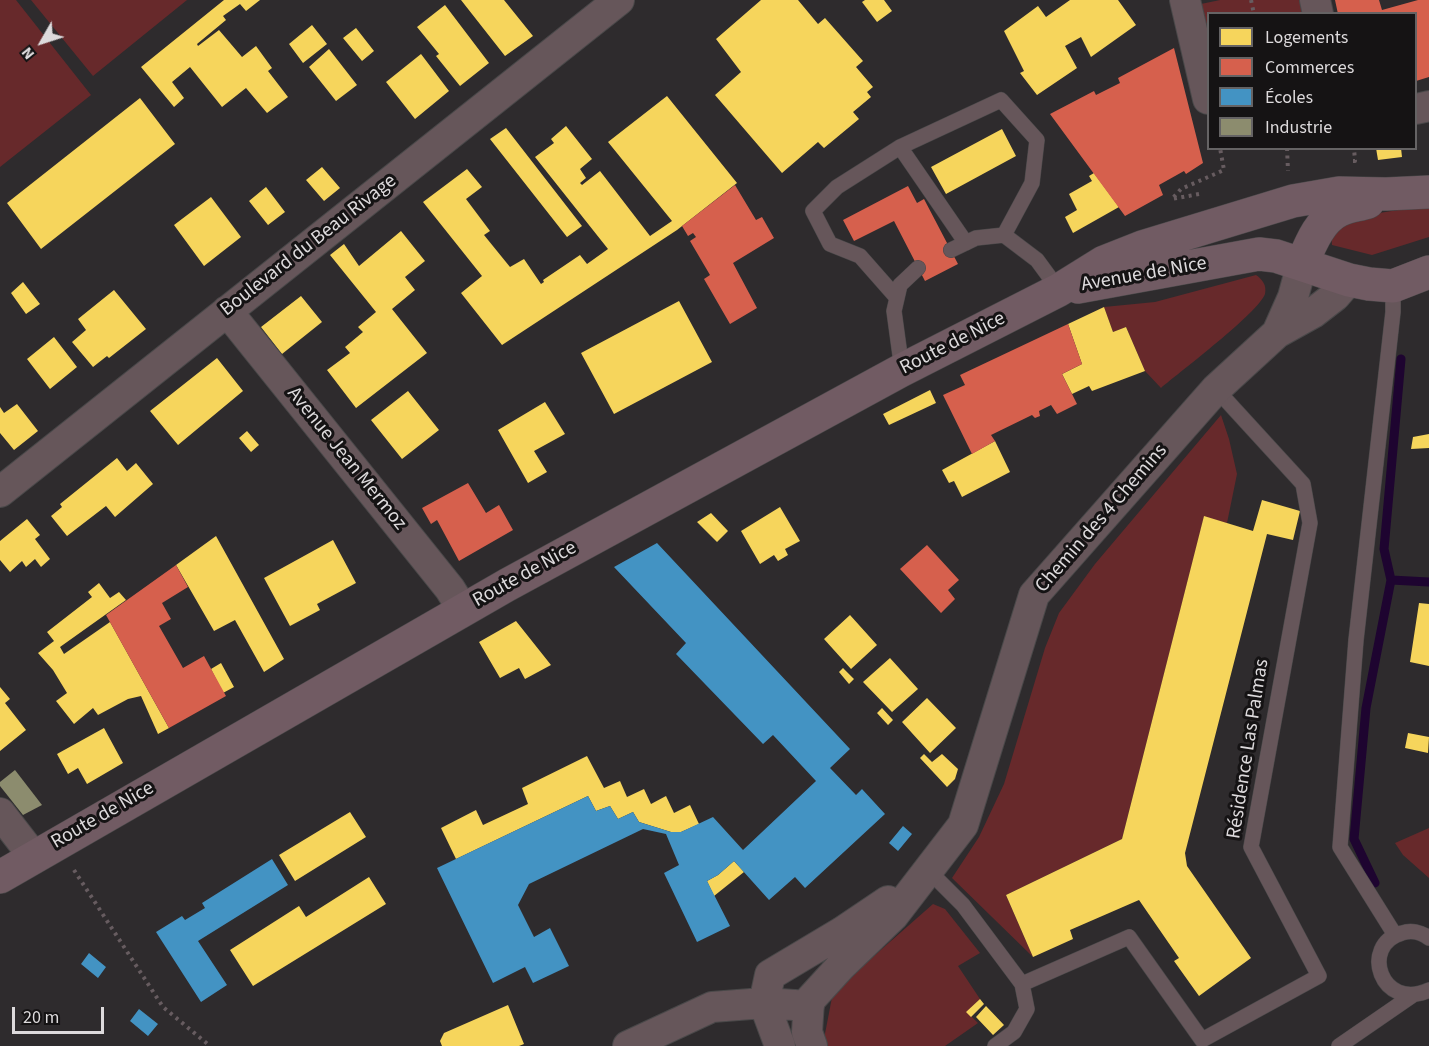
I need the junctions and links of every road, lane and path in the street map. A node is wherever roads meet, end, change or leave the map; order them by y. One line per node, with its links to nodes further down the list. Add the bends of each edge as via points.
1 (619, 0): 21 (street, Boulevard du Beau Rivage)
2 (1185, 0): 3 (street)
3 (1207, 91)
4 (900, 147): 11 (lane, via 1001,100 1037,140 1032,183); 12 (lane); 20 (lane, via 837,187 813,211 830,244 860,256)
5 (1220, 150): 8 (path, via 1224,170 1181,189 1172,200)
6 (1287, 150): 7 (path)
7 (1288, 174)
8 (1207, 192)
9 (1429, 192): 10 (main road, Avenue de Nice)
10 (1386, 194): 14 (main road, via 1339,210 1314,237); 19 (main road, Avenue de Nice, via 1339,193 1293,201 1142,247 1104,262)
11 (1004, 235): 12 (lane); 19 (lane, via 1037,260)
12 (966, 243): 13 (lane)
13 (951, 250)
14 (1302, 264): 17 (main road, Avenue de Nice); 19 (main road, Avenue de Nice, via 1259,254); 22 (street)
15 (918, 268): 20 (lane, via 900,285)
16 (1429, 272): 18 (main road, Avenue de Nice)
17 (1349, 280): 18 (main road, Avenue de Nice); 22 (street, via 1313,313)
18 (1393, 286): 31 (lane, via 1356,640 1340,847)
19 (1059, 290): 23 (main road, Route de Nice)
20 (897, 298): 23 (lane, via 894,311)
21 (226, 311): 25 (street, Boulevard du Beau Rivage); 26 (street, Avenue Jean Mermoz)
22 (1277, 333): 24 (street, Chemin des 4 Chemins)
23 (902, 370): 26 (main road, Route de Nice)
24 (1216, 389): 29 (street, Chemin des 4 Chemins, via 1034,595 963,825); 38 (lane, Résidence Las Palmas, via 1303,484 1310,523 1251,847 1319,976)
25 (0, 492)
26 (463, 610): 28 (main road, Route de Nice)
27 (0, 813): 28 (street)
28 (46, 850): 30 (main road, Route de Nice); 39 (path, via 163,1007)
29 (929, 871): 33 (lane, via 963,905); 36 (street, Chemin des 4 Chemins, via 851,927 770,975); 37 (street, Chemin des 4 Chemins, via 893,916 809,1001)
30 (0, 877)
31 (1395, 935): 32 (lane, via 1414,932); 35 (lane, via 1381,951 1380,972 1392,990)
32 (1429, 938)
33 (1022, 984): 38 (lane, Résidence Las Palmas, via 1129,937); 43 (lane, via 1027,1009 1014,1032)
34 (1429, 990): 35 (lane)
35 (1413, 995): 44 (lane)
36 (764, 1003): 37 (street); 40 (street, via 712,1007); 41 (street)
37 (809, 1006): 42 (street, via 807,1032)
38 (1201, 1043)
39 (210, 1046)
40 (628, 1046)
41 (780, 1046)
42 (813, 1046)
43 (995, 1046)
44 (1339, 1046)

